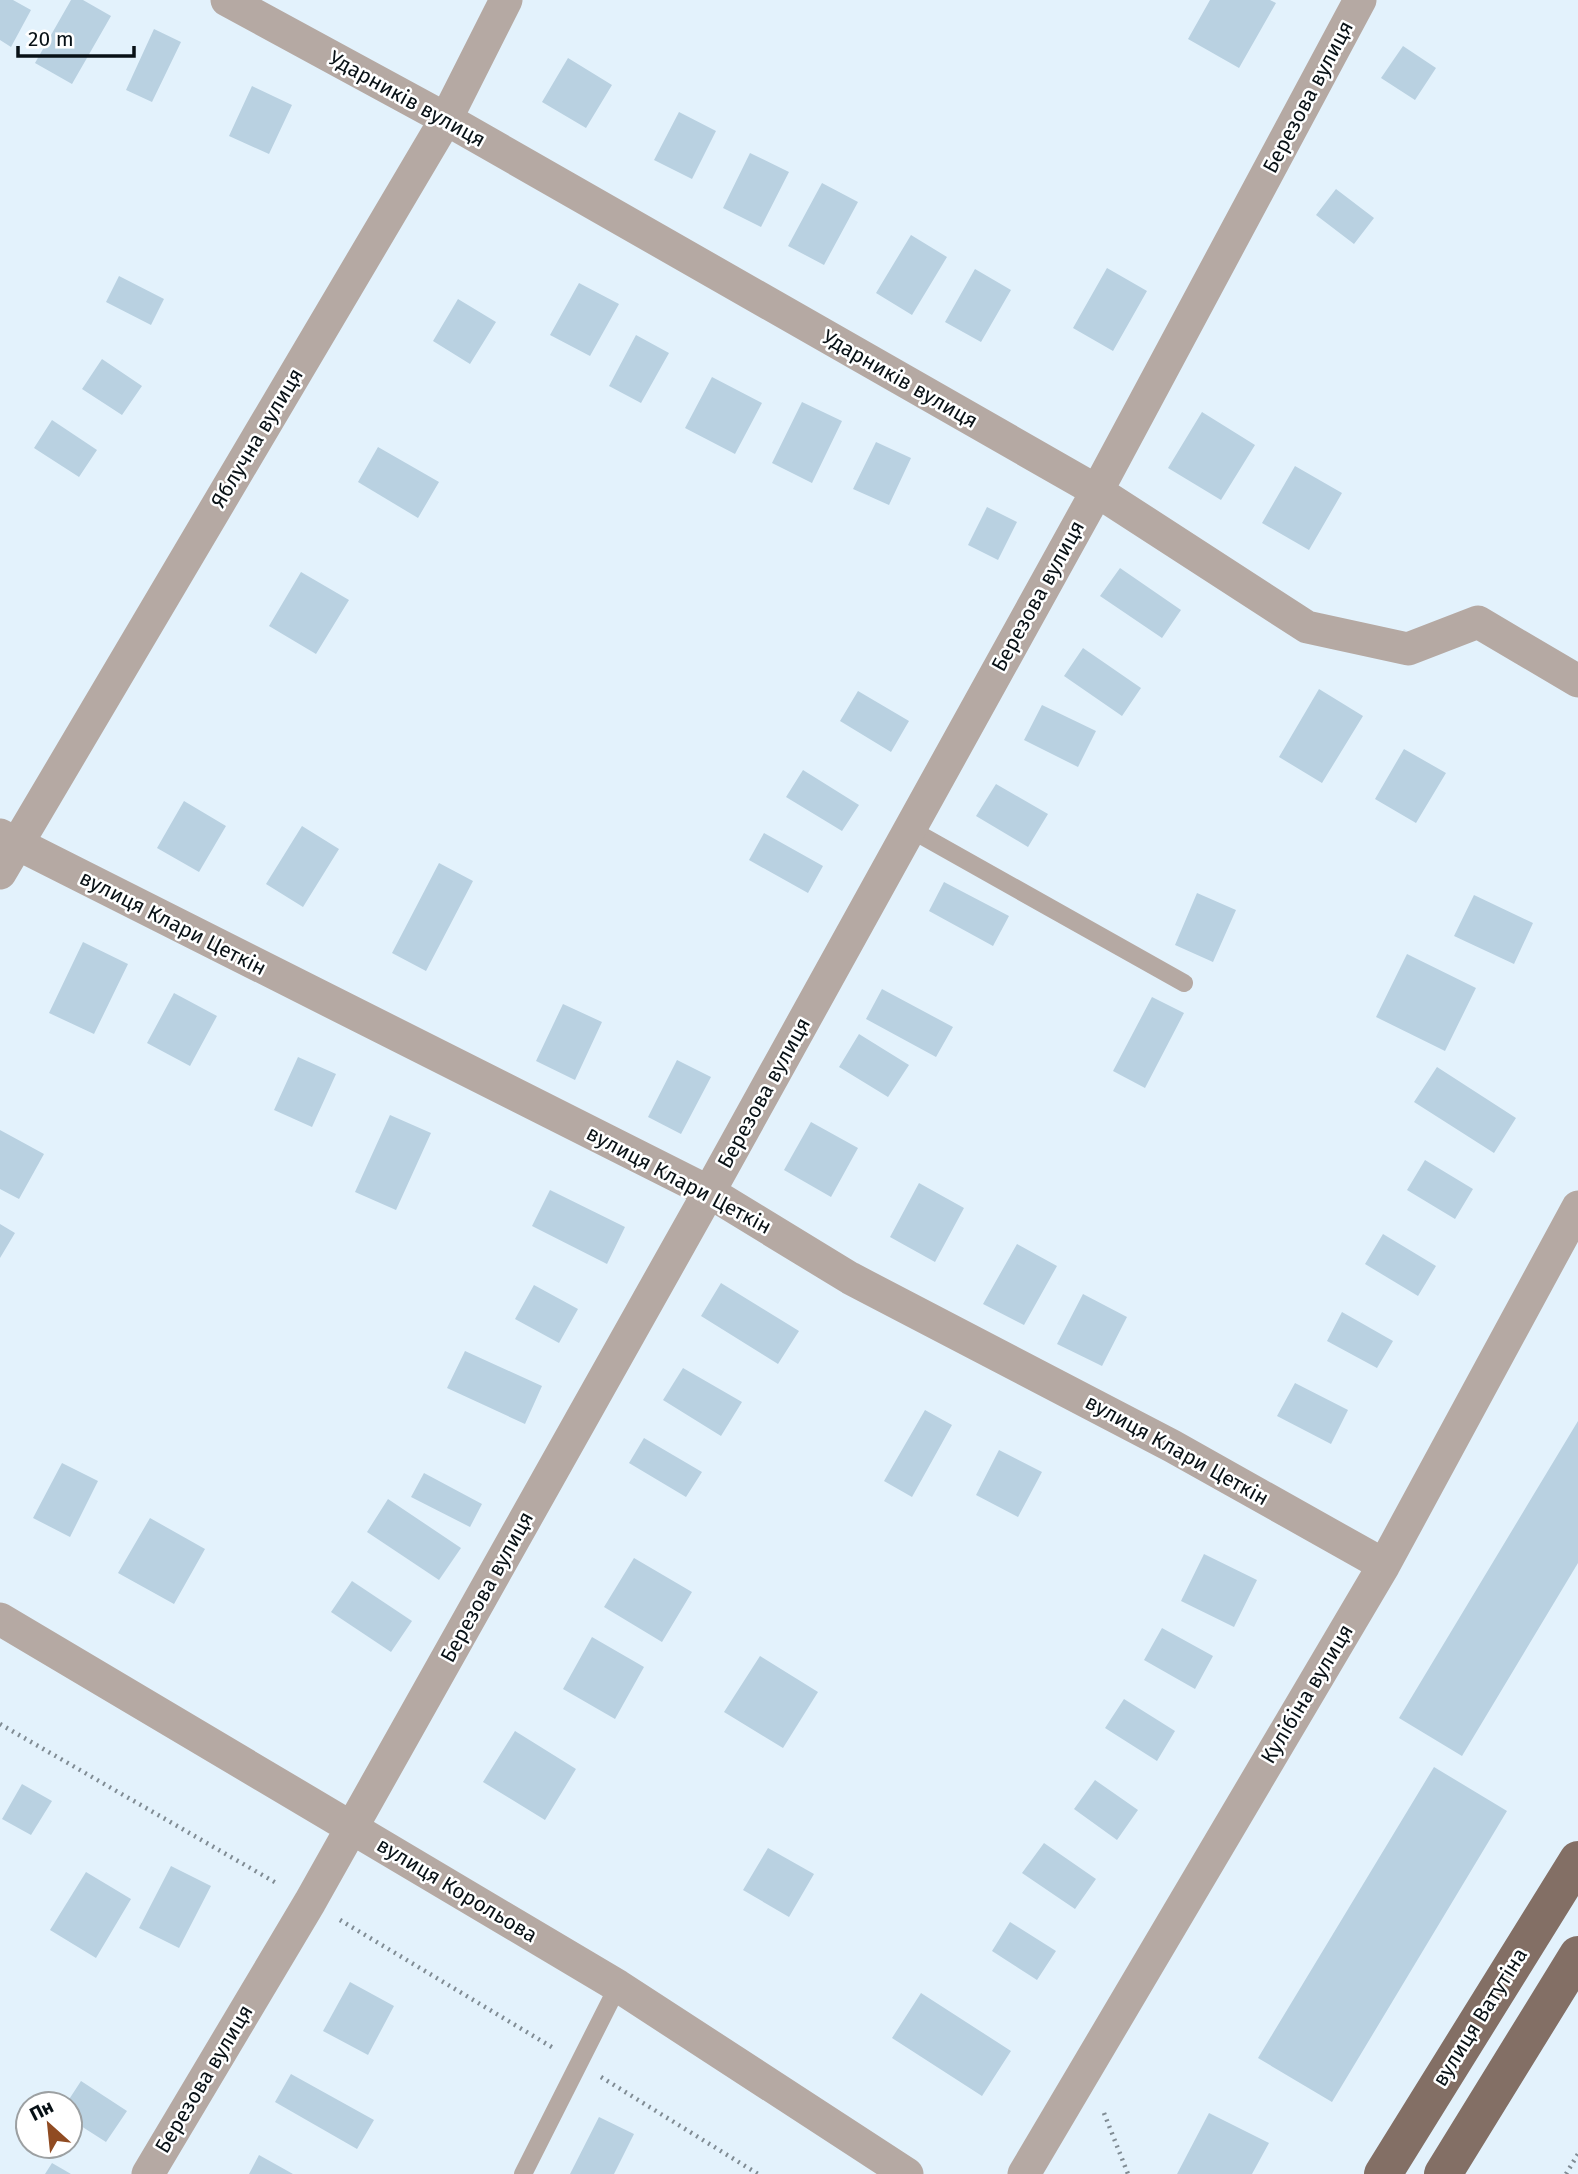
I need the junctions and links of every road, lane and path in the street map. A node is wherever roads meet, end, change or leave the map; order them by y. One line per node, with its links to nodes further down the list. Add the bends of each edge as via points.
1 (227, 0): 4 (street, Ударників вулиця)
2 (506, 0): 4 (street, Яблучна вулиця)
3 (1360, 0): 5 (street, Березова вулиця)
4 (446, 119): 5 (street, Ударників вулиця); 8 (street, Яблучна вулиця)
5 (1097, 491): 6 (street, Ударників вулиця, via 1307,627 1408,649 1478,622); 7 (street, Березова вулиця)
6 (1578, 681)
7 (910, 829): 9 (lane); 10 (street, Березова вулиця)
8 (5, 851): 10 (street, вулиця Клари Цеткін)
9 (1184, 983)
10 (709, 1192): 12 (street, вулиця Клари Цеткін, via 850,1278 1172,1446); 15 (street, Березова вулиця)
11 (1578, 1207): 12 (street, Кулібіна вулиця)
12 (1384, 1565): 21 (street, Кулібіна вулиця)
13 (0, 1619): 15 (street, вулиця Корольова)
14 (0, 1724): 17 (path)
15 (351, 1827): 17 (street, Березова вулиця); 19 (street, вулиця Корольова)
16 (1578, 1860): 29 (main road, вулиця Ватутіна)
17 (310, 1902): 20 (path); 23 (street, Березова вулиця)
18 (1578, 1955): 30 (main road)
19 (618, 1986): 20 (lane); 26 (street, вулиця Корольова)
20 (579, 2064): 24 (lane); 25 (path)
21 (1086, 2069): 27 (street, Кулібіна вулиця); 28 (path)
22 (1578, 2154): 31 (path)
23 (148, 2174)
24 (523, 2174)
25 (758, 2174)
26 (907, 2174)
27 (1024, 2174)
28 (1128, 2174)
29 (1383, 2174)
30 (1443, 2174)
31 (1566, 2174)

